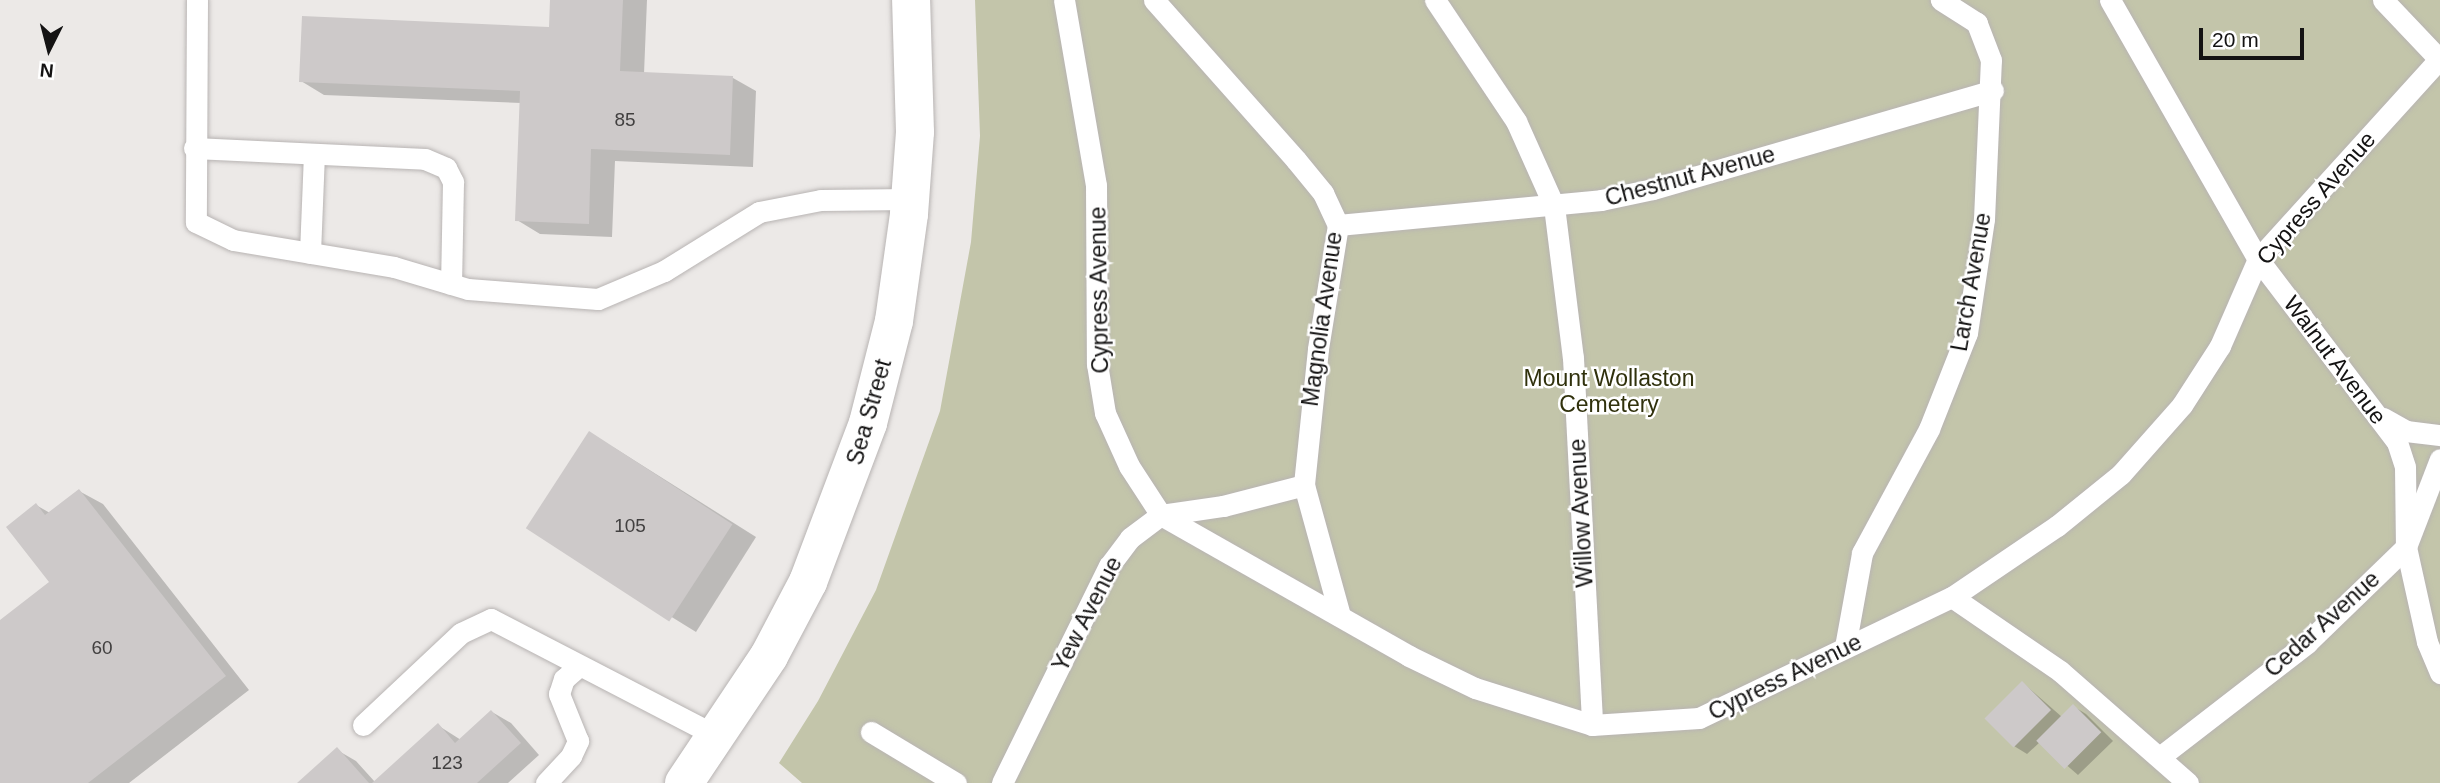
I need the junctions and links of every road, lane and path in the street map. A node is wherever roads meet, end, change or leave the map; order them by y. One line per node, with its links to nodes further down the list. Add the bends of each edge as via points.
1 (197, 0): 11 (lane)
2 (911, 0): 13 (main road, Sea Street, via 915,132)
3 (1064, 0): 23 (lane, Cypress Avenue, via 1096,185 1097,364 1105,413 1129,466)
4 (1154, 0): 15 (lane, Magnolia Avenue, via 1323,193)
5 (1435, 0): 14 (lane, Willow Avenue, via 1516,121)
6 (1941, 0): 10 (lane, Larch Avenue, via 1968,15 1984,32)
7 (2110, 0): 17 (lane, Walnut Avenue)
8 (2382, 0): 9 (lane)
9 (2439, 59): 17 (lane, Cypress Avenue)
10 (1993, 90): 14 (lane, Chestnut Avenue, via 1653,189); 27 (lane, Larch Avenue, via 1984,219 1967,333 1929,429 1862,553)
11 (194, 148): 12 (lane); 16 (lane, via 197,222 233,240)
12 (314, 154): 16 (lane); 18 (lane, via 425,159 446,168 453,183)
13 (911, 199): 18 (lane, via 821,200 759,212 664,271 598,299); 33 (main road, Sea Street, via 894,321 869,423 845,494 776,643)
14 (1554, 206): 15 (lane, Chestnut Avenue); 31 (lane, Willow Avenue, via 1573,358)
15 (1338, 225): 22 (lane, Magnolia Avenue, via 1318,349)
16 (310, 253): 18 (lane, via 394,267)
17 (2258, 259): 19 (lane, Walnut Avenue); 25 (lane, Cypress Avenue, via 2220,346 2182,405 2121,474 2057,526)
18 (451, 284)
19 (2378, 415): 20 (lane, via 2406,431); 24 (lane, Walnut Avenue, via 2397,442 2405,467)
20 (2440, 435)
21 (2440, 459): 24 (lane, Cedar Avenue)
22 (1304, 485): 23 (lane, Yew Avenue, via 1223,506); 26 (lane, Magnolia Avenue)
23 (1161, 515): 26 (lane, Cypress Avenue); 38 (lane, Yew Avenue, via 1130,538 1109,566)
24 (2406, 547): 29 (lane, Walnut Avenue, via 2427,642); 34 (lane, Cedar Avenue, via 2307,643)
25 (1952, 597): 27 (lane, Cypress Avenue); 34 (lane, via 2060,671)
26 (1340, 616): 31 (lane, Cypress Avenue, via 1475,688)
27 (1845, 646): 31 (lane, Cypress Avenue, via 1699,718)
28 (579, 666): 30 (lane, via 491,619 461,633); 33 (lane); 35 (lane, via 564,680 559,694 578,741 571,756)
29 (2440, 673)
30 (363, 725)
31 (1592, 725)
32 (871, 732): 37 (lane)
33 (717, 736): 36 (main road, Sea Street)
34 (2161, 756): 39 (lane)
35 (546, 783)
36 (684, 783)
37 (956, 783)
38 (1002, 783)
39 (2188, 783)

